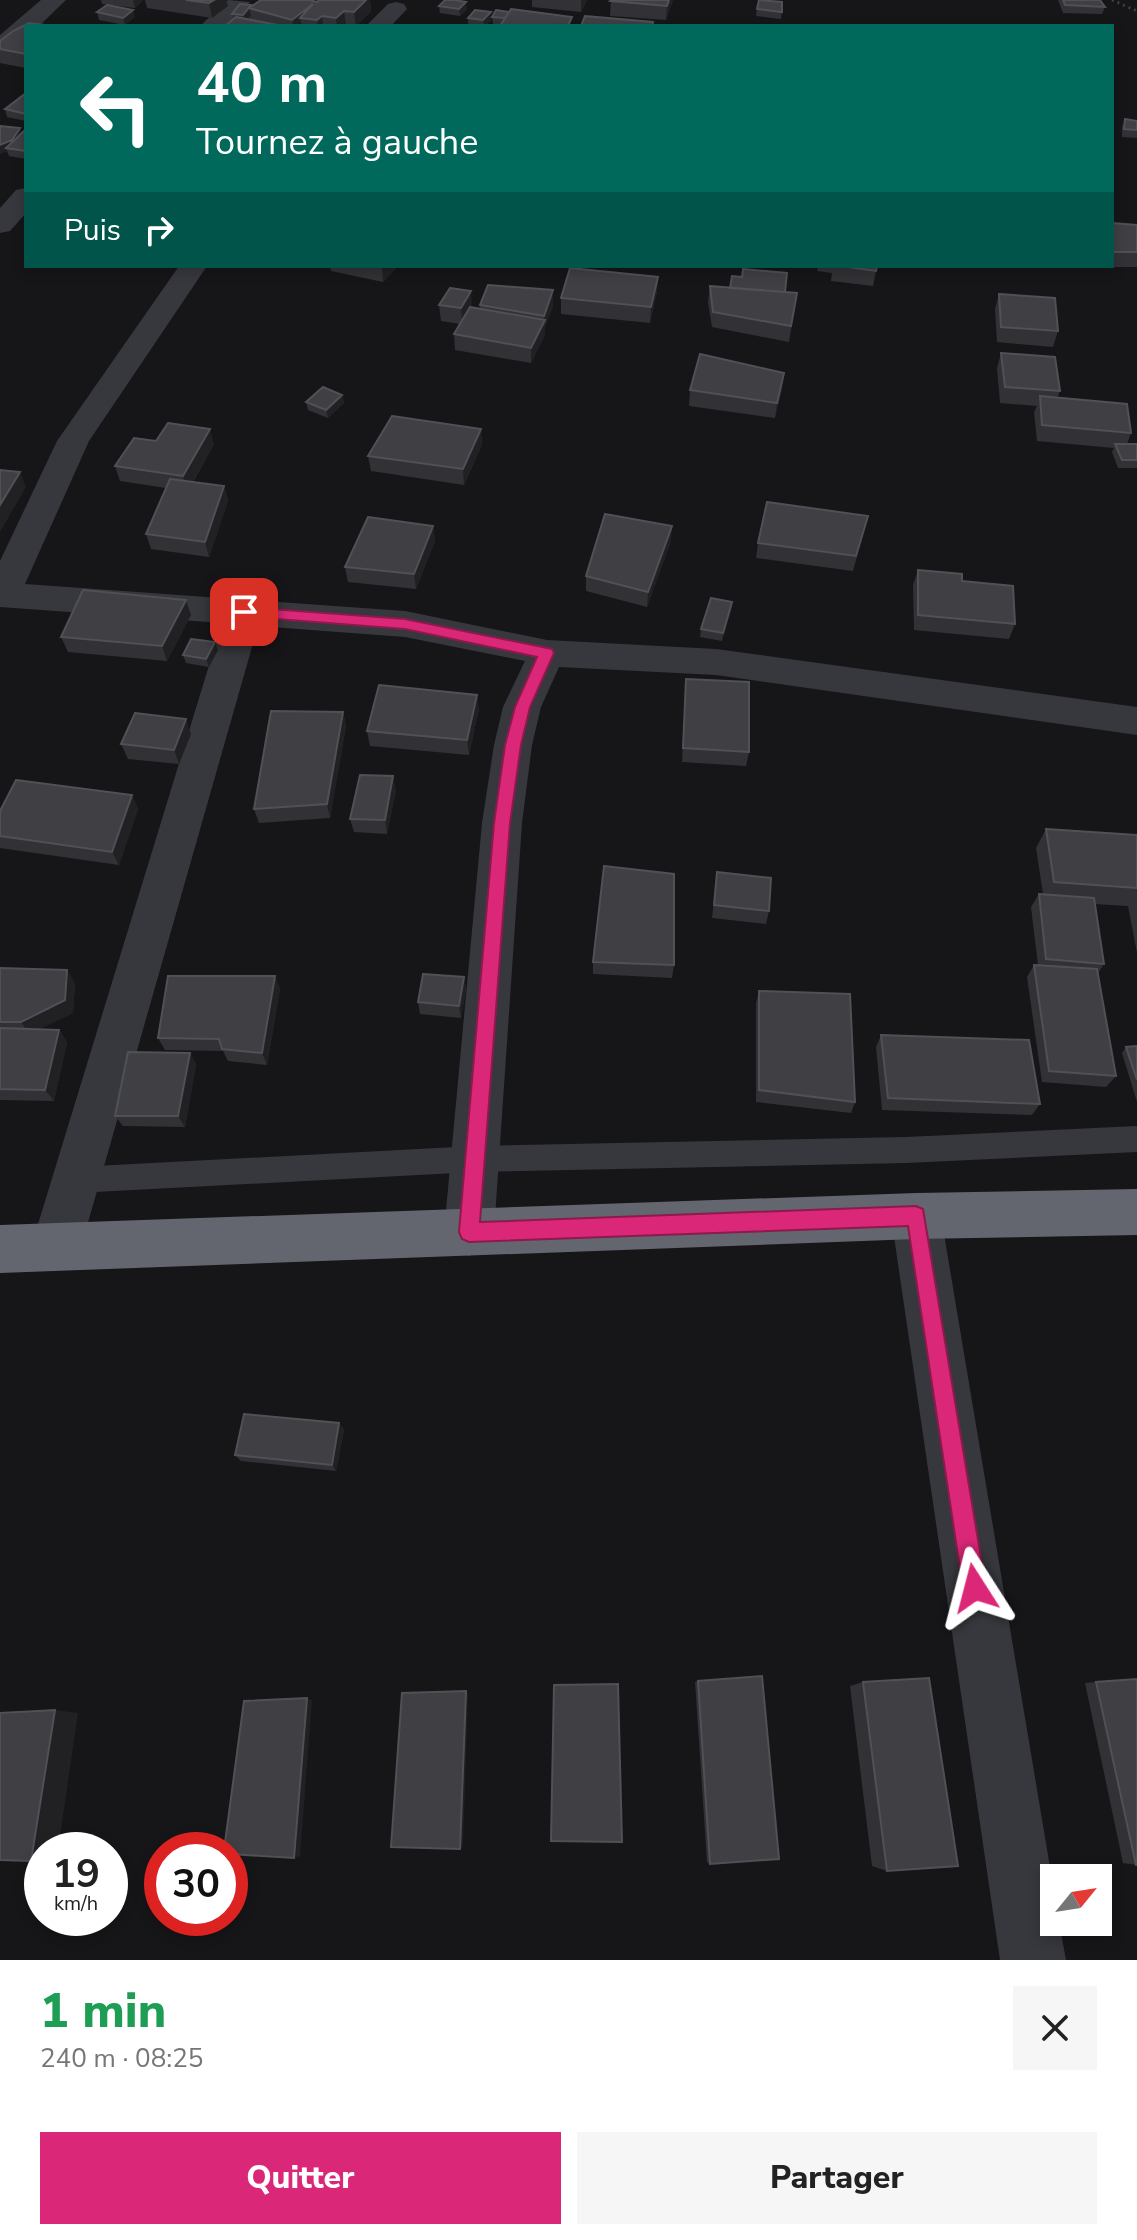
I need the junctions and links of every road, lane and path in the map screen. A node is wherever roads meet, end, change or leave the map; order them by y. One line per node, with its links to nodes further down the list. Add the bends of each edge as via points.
1 (55, 0): 6 (street)
2 (1112, 0): 5 (path)
3 (239, 2): 7 (street)
4 (396, 9): 8 (street)
5 (1137, 11)
6 (27, 24)
7 (214, 24)
8 (380, 24)
9 (24, 26): 10 (street)
10 (0, 47)
11 (24, 198): 12 (street)
12 (0, 225)
13 (192, 268): 14 (street, via 73,441)
14 (1, 595): 15 (street)
15 (244, 612): 16 (street, via 405,624); 20 (street)
16 (547, 653): 17 (street, via 716,662); 19 (street, via 522,707 513,745)
17 (1137, 721)
18 (1137, 1139): 19 (lane, via 906,1150)
19 (475, 1159): 20 (lane); 23 (street)
20 (76, 1180): 24 (street)
21 (1137, 1212): 22 (highway)
22 (916, 1216): 23 (highway); 26 (street)
23 (469, 1232): 24 (highway)
24 (56, 1247): 25 (highway)
25 (0, 1249)
26 (1033, 1960)

